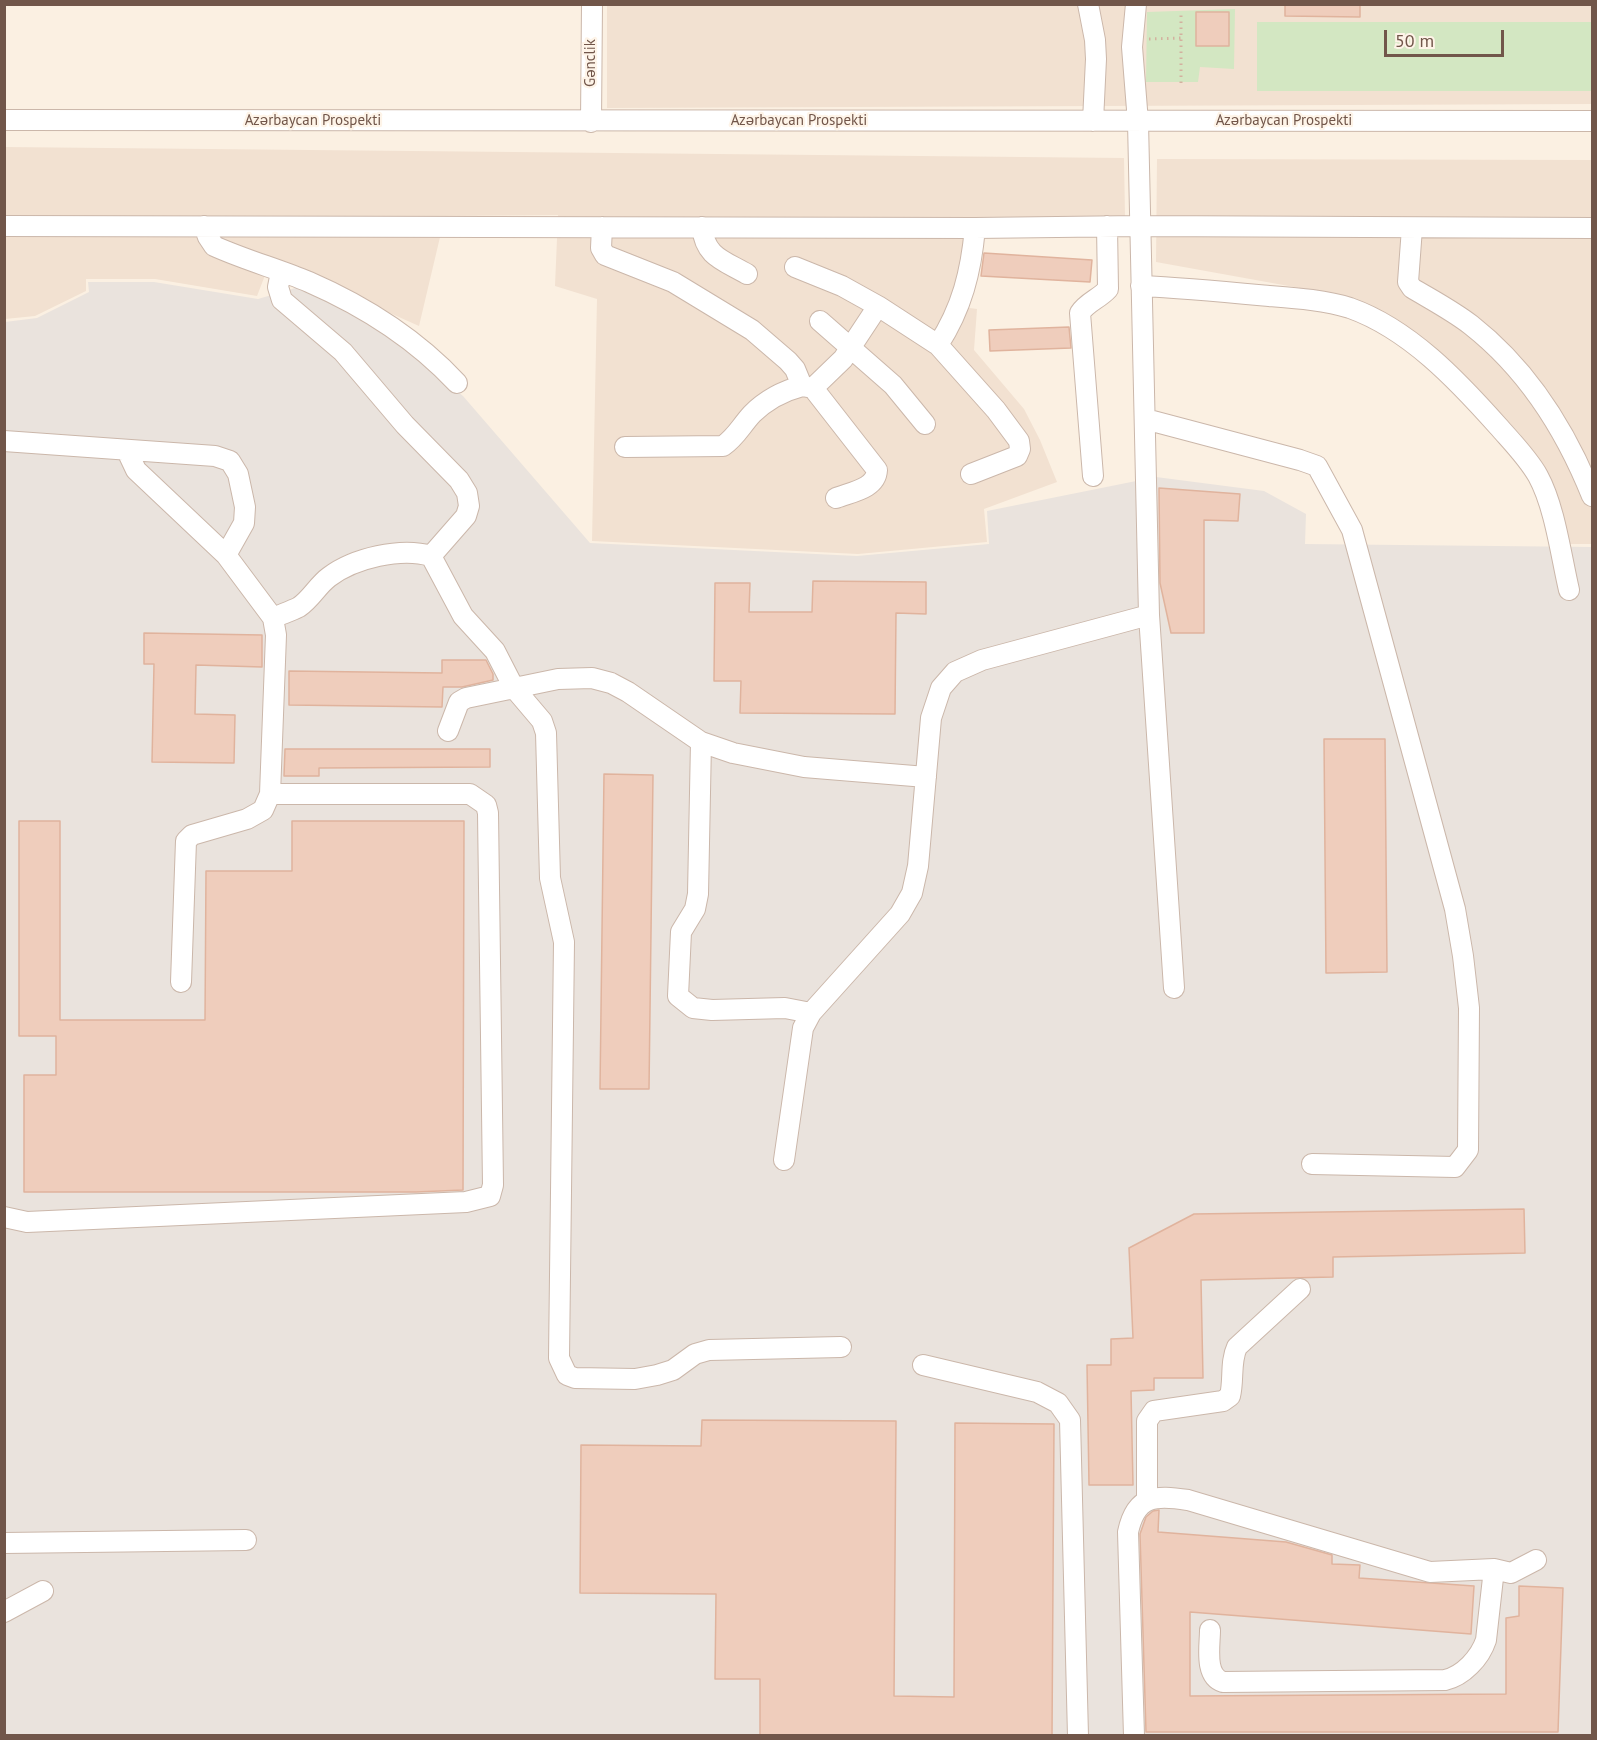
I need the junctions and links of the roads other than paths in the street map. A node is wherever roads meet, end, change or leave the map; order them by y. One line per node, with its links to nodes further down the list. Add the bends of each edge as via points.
1 (592, 4): 7 (street, Gənclik)
2 (1088, 4): 5 (street, via 1096,59)
3 (1136, 4): 8 (street, via 1132,47)
4 (4, 120): 7 (street, Azərbaycan Prospekti)
5 (1093, 121): 7 (street, Azərbaycan Prospekti); 8 (street, Azərbaycan Prospekti)
6 (1593, 121): 8 (street, Azərbaycan Prospekti)
7 (591, 122)
8 (1138, 122): 12 (street)
9 (4, 226): 10 (street)
10 (204, 226): 13 (street); 19 (street, via 214,246)
11 (1107, 226): 12 (street); 15 (street); 34 (street, via 1108,289 1080,313)
12 (1139, 226): 16 (street); 21 (street)
13 (602, 227): 14 (street); 27 (street, via 601,248 605,255 673,282 752,330 788,361)
14 (702, 227): 15 (street); 20 (street, via 709,251)
15 (975, 228): 24 (street, via 968,279)
16 (1412, 228): 17 (street); 35 (street, via 1407,282 1470,324 1499,349 1563,433)
17 (1593, 228)
18 (795, 267): 22 (street)
19 (281, 272): 26 (street, via 309,282 388,323 436,360); 38 (street, via 278,286 282,300 343,352 467,493 466,516)
20 (747, 274)
21 (1141, 286): 28 (street); 39 (street, via 1300,299 1348,308 1374,318 1408,341 1490,416 1538,475 1548,499)
22 (878, 306): 24 (street); 25 (street)
23 (820, 321): 25 (street)
24 (938, 345): 33 (street, via 1019,441 1017,456)
25 (851, 347): 27 (street, via 843,359); 29 (street, via 893,385)
26 (457, 383)
27 (807, 387): 31 (street, via 776,395 723,446); 36 (street, via 877,470 871,485)
28 (1145, 419): 40 (street); 51 (street, via 1317,466 1352,530 1455,909 1469,1008 1468,1150 1455,1167)
29 (926, 424)
30 (4, 441): 32 (street)
31 (625, 447)
32 (127, 451): 37 (street, via 136,470); 37 (street, via 215,456 230,461 238,474 245,507 244,523)
33 (971, 474)
34 (1094, 476)
35 (1593, 496)
36 (836, 498)
37 (225, 555): 41 (street)
38 (431, 556): 41 (street, via 404,552 342,568 300,606); 42 (street, via 463,616 495,651)
39 (1569, 590)
40 (1149, 615): 45 (street, via 982,660 955,672 941,688 931,718); 48 (street)
41 (273, 618): 46 (street, via 276,634)
42 (514, 688): 43 (street, via 459,702); 44 (street, via 572,677 611,683); 54 (street, via 542,721 546,733 550,878 564,942 559,1358 562,1367 575,1378 634,1379 673,1370 695,1354 709,1350)
43 (448, 731)
44 (701, 742): 45 (street, via 733,753 804,767); 49 (street, via 698,894 695,909 681,932 678,996 693,1008 785,1008)
45 (926, 777): 49 (street, via 912,893 900,914)
46 (270, 794): 47 (street, via 263,810 247,819 192,835 186,841); 52 (street, via 470,794 486,805 493,1185 490,1196 466,1202 265,1212 27,1222)
47 (181, 982)
48 (1174, 988)
49 (811, 1013): 50 (street, via 803,1029)
50 (784, 1160)
51 (1312, 1164)
52 (4, 1217)
53 (1300, 1289): 56 (street, via 1237,1347 1230,1396 1223,1401 1151,1414 1147,1421)
54 (841, 1347)
55 (923, 1365): 64 (street, via 1037,1392 1058,1403 1070,1420)
56 (1147, 1500): 60 (street, via 1188,1500 1430,1572); 65 (street, via 1137,1507 1128,1532)
57 (246, 1540): 58 (street)
58 (4, 1543)
59 (1536, 1560): 60 (street, via 1511,1573)
60 (1494, 1569): 63 (street, via 1482,1651 1457,1677 1445,1680 1223,1682 1211,1672)
61 (43, 1592): 62 (street)
62 (4, 1612)
63 (1210, 1630)
64 (1078, 1736)
65 (1134, 1736)

